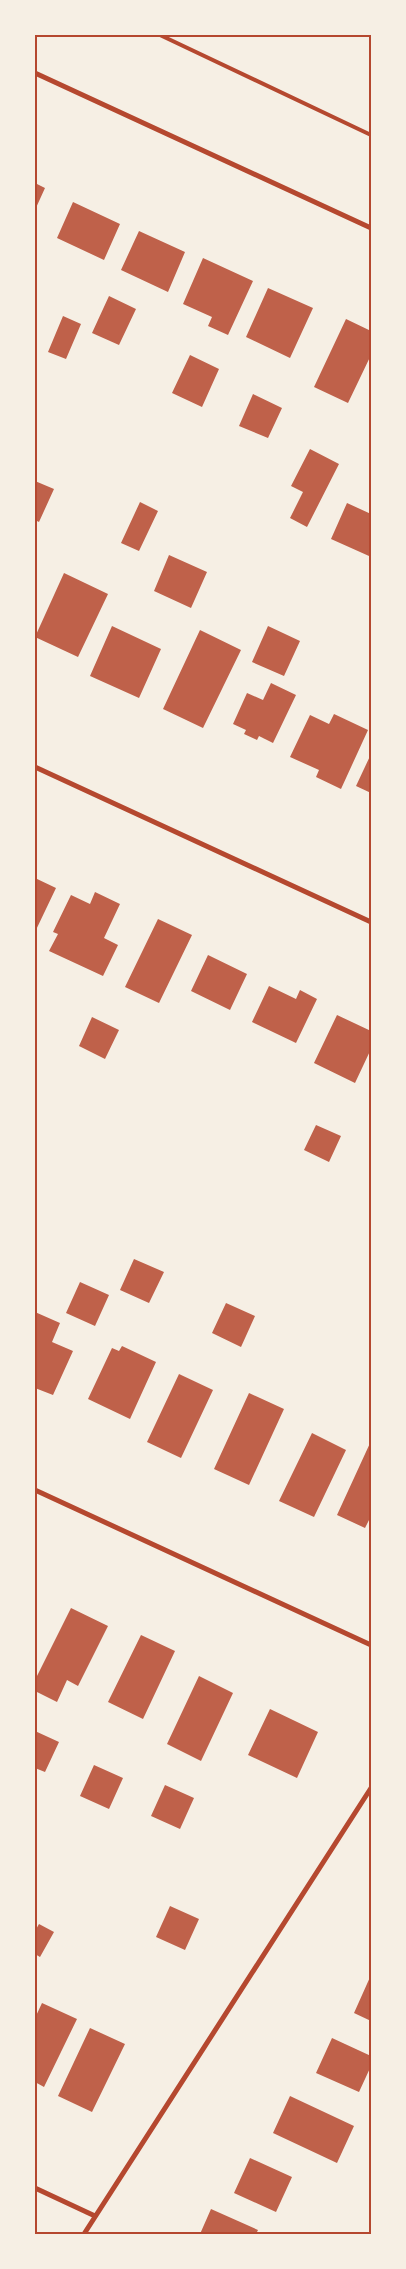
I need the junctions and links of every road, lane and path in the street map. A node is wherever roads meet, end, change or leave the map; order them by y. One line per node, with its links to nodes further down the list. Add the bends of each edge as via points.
1 (160, 35): 3 (lane)
2 (35, 73): 4 (street)
3 (371, 135)
4 (371, 228)
5 (35, 767): 6 (street)
6 (371, 922)
7 (35, 1490): 8 (street)
8 (371, 1645)
9 (371, 1788): 11 (street)
10 (35, 2188): 11 (street)
11 (95, 2216): 12 (street)
12 (84, 2234)

